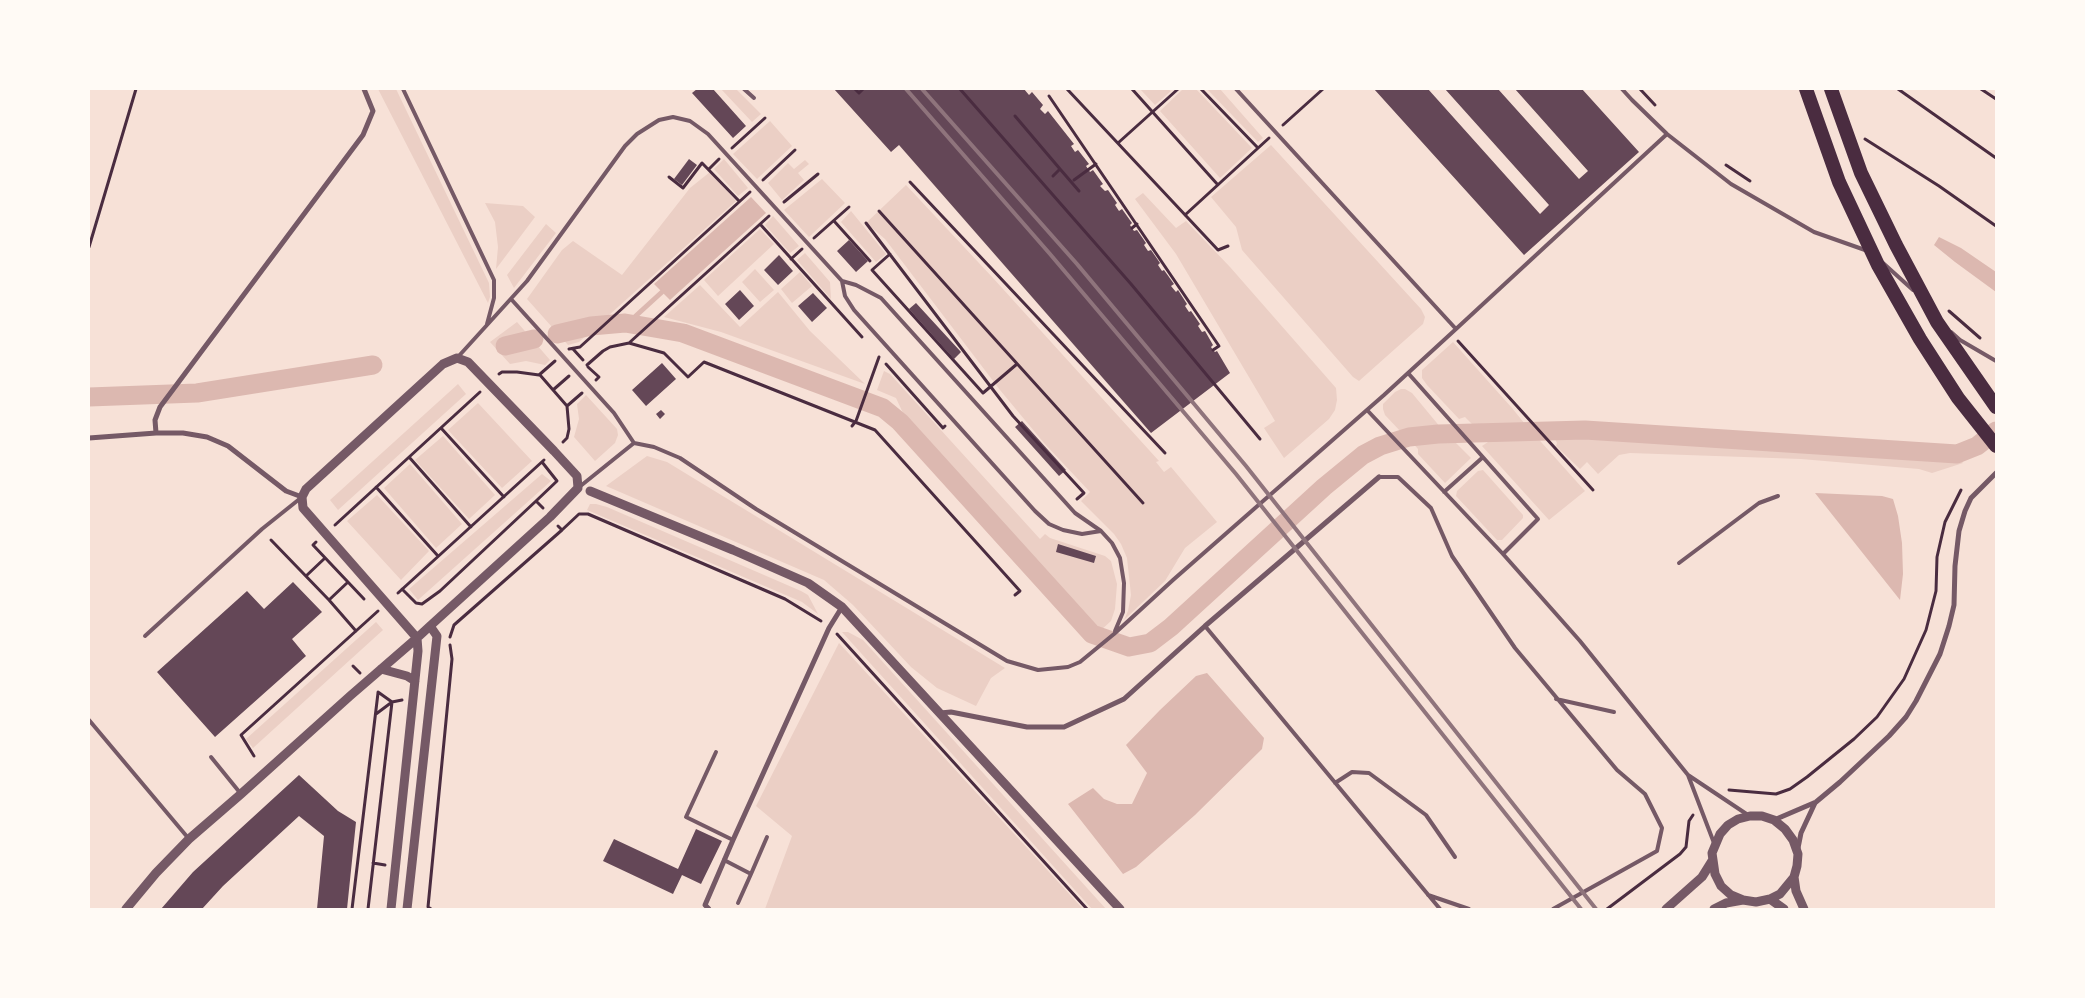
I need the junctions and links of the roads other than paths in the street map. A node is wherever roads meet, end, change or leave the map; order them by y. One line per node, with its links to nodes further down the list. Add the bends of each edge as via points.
1 (364, 89): 19 (street, via 373,111 363,134 160,407 155,420)
2 (403, 89): 12 (lane, via 494,280 494,298)
3 (744, 89): 8 (lane)
4 (1236, 89): 13 (lane)
5 (1622, 89): 9 (lane)
6 (1806, 89): 22 (highway, via 1839,182 1878,265 1958,398)
7 (1830, 89): 17 (highway, via 1861,173 1896,245 1937,322)
8 (754, 98)
9 (1667, 134): 13 (lane); 15 (lane, via 1739,188 1814,232 1864,249 1910,286 1960,340)
10 (842, 281): 11 (lane, via 708,134 690,121 673,117 649,125 625,146); 31 (lane, via 856,284 881,298 1075,513); 31 (lane, via 854,310 1035,511 1049,524 1063,530 1082,534)
11 (511, 300): 12 (lane); 21 (lane, via 614,413)
12 (487, 326): 14 (lane)
13 (1456, 329): 16 (lane)
14 (457, 358): 26 (street, via 468,362 554,451 577,476); 30 (street, via 443,364 306,489)
15 (1996, 362)
16 (1408, 374): 18 (lane); 23 (lane)
17 (1996, 407)
18 (1367, 410): 28 (lane); 37 (lane)
19 (156, 433): 20 (street); 30 (street, via 207,437 228,446 286,491)
20 (89, 438)
21 (634, 443): 26 (lane); 37 (lane, via 680,458 1007,661 1038,670 1068,667 1080,662)
22 (1996, 446)
23 (1482, 458): 28 (lane); 32 (lane, via 1538,519)
24 (1996, 474): 51 (street, via 1971,498 1959,531 1954,605 1929,679 1906,717 1889,736)
25 (1379, 477): 36 (street); 42 (lane, via 1398,477 1432,508 1452,556 1515,648)
26 (578, 488): 27 (street); 35 (street)
27 (590, 490): 34 (street, via 808,583)
28 (1444, 492): 32 (lane)
29 (1778, 496): 33 (lane, via 1759,503)
30 (302, 497): 38 (lane, via 262,529); 39 (street, via 303,508)
31 (1101, 531): 37 (lane, via 1120,558 1124,583 1123,612)
32 (1503, 554): 48 (lane, via 1594,657)
33 (1679, 563)
34 (842, 607): 44 (street); 56 (street, via 829,628)
35 (430, 626): 39 (street); 70 (street, via 437,636)
36 (1204, 626): 44 (street, via 1124,699 1064,727 1027,726); 49 (lane)
37 (1114, 634)
38 (145, 636)
39 (417, 638): 40 (street); 41 (street)
40 (381, 669): 41 (street); 50 (street)
41 (415, 681): 69 (street)
42 (1556, 699): 43 (lane); 75 (lane, via 1617,770 1645,794 1662,828 1657,851)
43 (1614, 712)
44 (940, 713): 72 (street)
45 (89, 720): 55 (lane)
46 (716, 752): 56 (lane, via 686,817)
47 (211, 757): 50 (lane)
48 (1688, 775): 52 (lane); 57 (lane)
49 (1335, 783): 59 (lane, via 1352,772 1369,773 1426,815); 64 (lane)
50 (241, 794): 55 (street)
51 (1816, 802): 53 (street); 58 (street, via 1800,833)
52 (1750, 816): 53 (street); 57 (street, via 1728,825)
53 (1774, 820): 58 (street, via 1794,840)
54 (767, 837): 62 (lane)
55 (189, 839): 68 (street)
56 (733, 840): 60 (street)
57 (1714, 844): 61 (street)
58 (1798, 854): 63 (street)
59 (1455, 857)
60 (724, 860): 62 (lane); 71 (street, via 705,905)
61 (1712, 861): 66 (street, via 1714,874 1721,886); 76 (street, via 1702,876)
62 (751, 874): 67 (lane)
63 (1794, 877): 65 (street, via 1788,887); 79 (street)
64 (1428, 895): 73 (lane); 74 (lane)
65 (1770, 899): 66 (street); 78 (street)
66 (1743, 900): 77 (street)
67 (738, 903)
68 (126, 909)
69 (391, 909)
70 (407, 909)
71 (709, 909)
72 (1120, 909)
73 (1440, 909)
74 (1469, 909)
75 (1553, 909)
76 (1666, 909)
77 (1714, 909)
78 (1784, 909)
79 (1804, 909)

